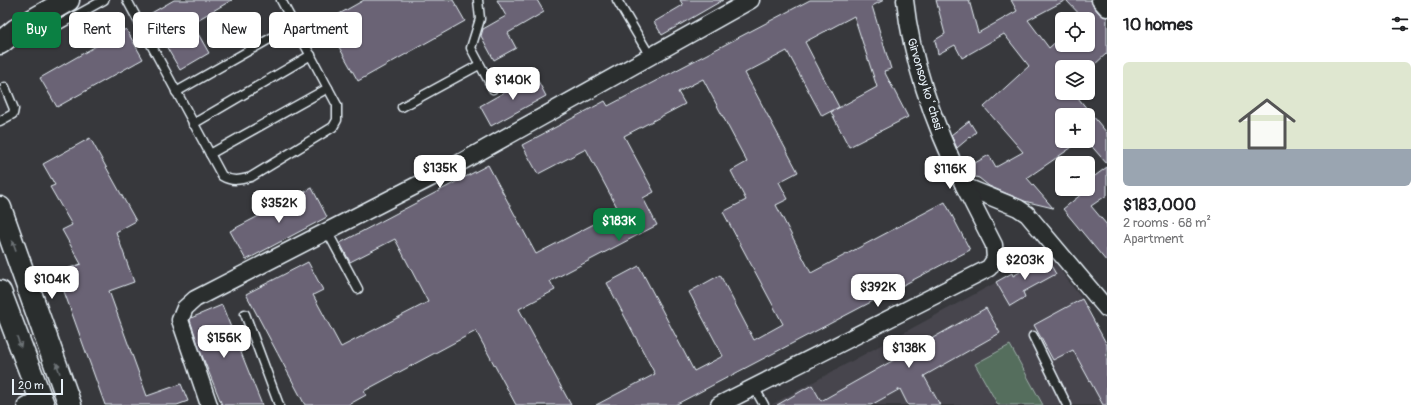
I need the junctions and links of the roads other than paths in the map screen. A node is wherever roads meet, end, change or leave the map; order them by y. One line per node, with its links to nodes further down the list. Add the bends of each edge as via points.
1 (68, 0): 12 (main road, via 16,30)
2 (104, 0): 10 (lane)
3 (127, 0): 20 (lane)
4 (281, 0): 9 (lane)
5 (478, 0): 16 (lane, via 480,19 471,48)
6 (617, 0): 15 (lane)
7 (751, 0): 15 (street)
8 (905, 0): 25 (street, Girvonsoy koʻchasi, via 908,30 932,116)
9 (287, 12)
10 (61, 24)
11 (269, 39): 20 (lane)
12 (0, 43)
13 (306, 48): 14 (lane)
14 (310, 55): 18 (lane); 23 (lane)
15 (650, 56): 27 (street, via 456,165)
16 (479, 65): 19 (lane); 21 (lane)
17 (5, 87): 22 (lane, via 14,108 13,114)
18 (328, 88): 24 (lane); 24 (lane, via 337,105 337,120 333,127 251,177 238,180 222,176)
19 (493, 89)
20 (176, 92): 23 (lane)
21 (402, 107)
22 (0, 121)
23 (193, 124): 24 (lane)
24 (210, 154)
25 (964, 186): 30 (street, via 1027,214); 33 (street, Girvonsoy koʻchasi, via 994,245 995,258 989,268)
26 (0, 208): 35 (main road, one-way to 26)
27 (327, 231): 28 (lane); 36 (street, via 194,299 185,308 180,320)
28 (358, 289)
29 (0, 292): 34 (main road, one-way to 34)
30 (1107, 309)
31 (245, 314): 37 (lane)
32 (1033, 336): 40 (lane)
33 (754, 386): 38 (street, Girvonsoy koʻchasi); 39 (lane)
34 (36, 403)
35 (70, 405)
36 (209, 405)
37 (280, 405)
38 (719, 405)
39 (764, 405)
40 (1067, 405)

